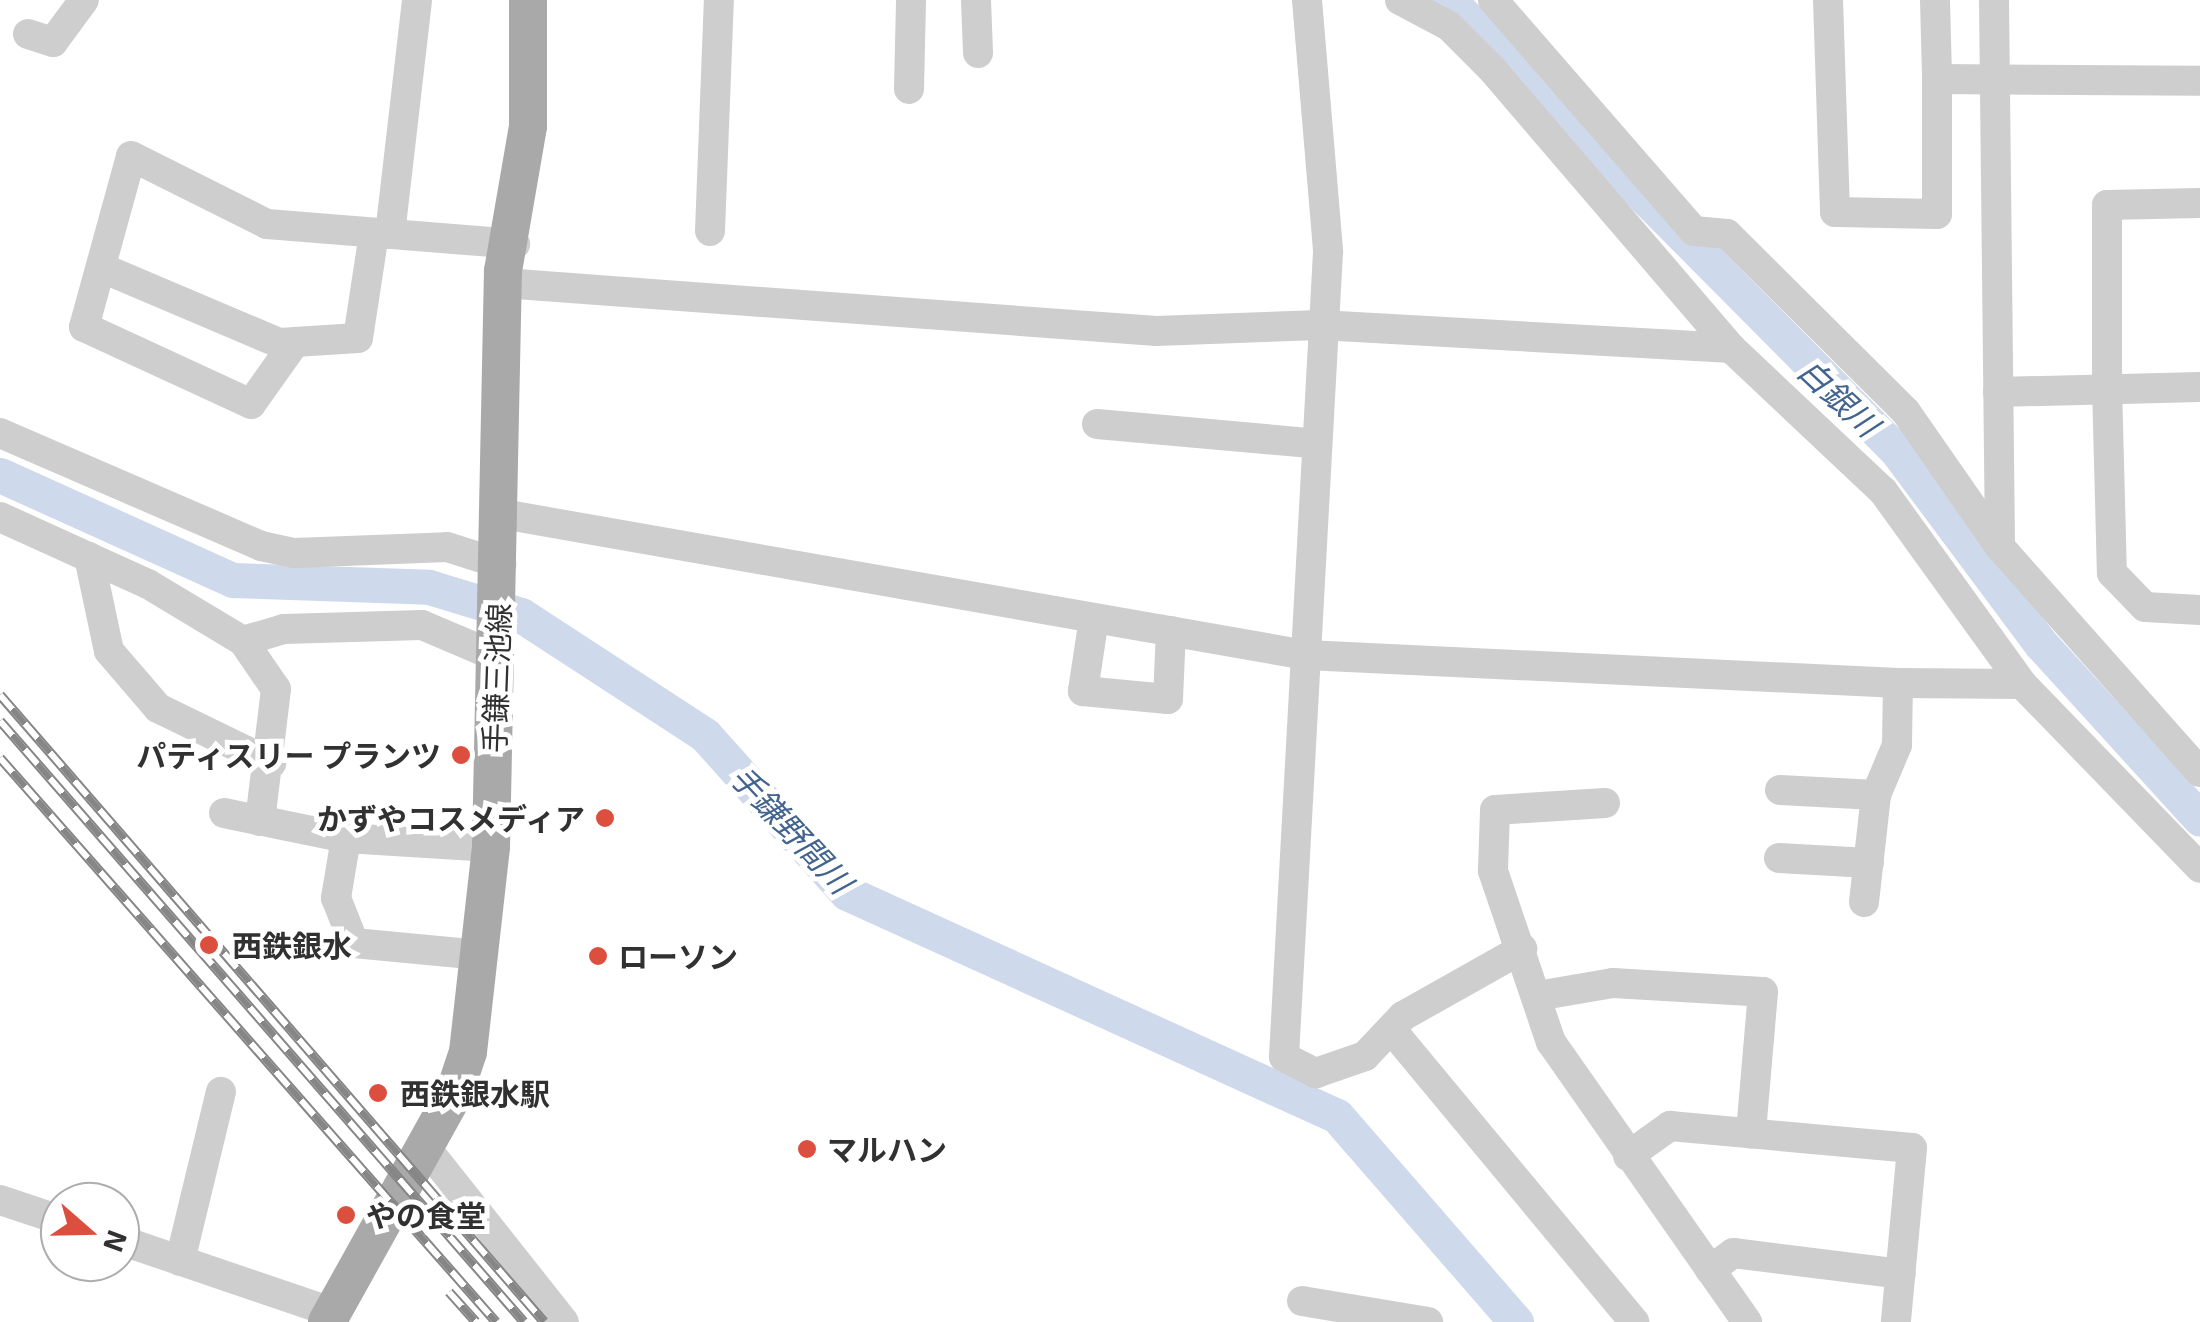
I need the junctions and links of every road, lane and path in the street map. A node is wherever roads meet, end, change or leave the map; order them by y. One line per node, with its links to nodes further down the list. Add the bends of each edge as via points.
1 (84, 0): 13 (street, via 53,42)
2 (418, 0): 21 (street)
3 (528, 0): 22 (main road, 手鎌三池線)
4 (719, 0): 20 (street)
5 (911, 0): 18 (street)
6 (976, 0): 14 (street)
7 (1307, 0): 25 (street, via 1328,252)
8 (1400, 0): 27 (street, via 1449,26 1492,68)
9 (1493, 0): 36 (street, via 1694,231 1727,234 1906,412)
10 (1828, 0): 15 (street, via 1834,212 1937,214)
11 (1935, 0): 15 (street)
12 (1994, 0): 16 (street)
13 (28, 34)
14 (978, 54)
15 (1937, 80): 16 (street)
16 (1994, 80): 17 (street); 30 (street)
17 (2200, 81)
18 (909, 89)
19 (2200, 203): 28 (street, via 2107,205)
20 (710, 232)
21 (382, 234): 22 (street); 23 (street, via 267,224 131,156); 26 (street, via 358,338)
22 (515, 244): 24 (main road, 手鎌三池線)
23 (107, 270): 26 (street); 26 (street, via 84,327 251,404)
24 (503, 283): 25 (street, via 1156,331); 34 (main road, 手鎌三池線)
25 (1320, 325): 27 (street); 33 (street)
26 (295, 342)
27 (1732, 348): 46 (street, via 1883,491)
28 (2107, 386): 29 (street); 30 (street); 39 (street, via 2112,573 2145,607)
29 (2200, 387)
30 (1998, 392): 36 (street)
31 (1096, 424): 33 (street)
32 (0, 433): 38 (street, via 261,546 294,553 447,547)
33 (1311, 443): 43 (street)
34 (502, 514): 38 (main road, 手鎌三池線); 40 (street)
35 (0, 517): 37 (street)
36 (2000, 548): 48 (street)
37 (89, 558): 42 (street); 47 (street, via 110,650 158,708)
38 (501, 564): 44 (main road, 手鎌三池線)
39 (2200, 610)
40 (1094, 618): 41 (street); 41 (street, via 1083,691 1168,699)
41 (1172, 631): 43 (street)
42 (243, 640): 44 (street, via 284,629 422,625); 47 (street, via 276,688)
43 (1306, 654): 45 (street); 63 (street, via 1284,1056 1316,1073 1365,1056)
44 (495, 656): 55 (main road, 手鎌三池線)
45 (1898, 682): 46 (street); 50 (street, via 1897,745)
46 (2022, 684): 58 (street)
47 (271, 763): 53 (street)
48 (2200, 772)
49 (1780, 790): 50 (street)
50 (1876, 796): 57 (street)
51 (1604, 804): 60 (street, via 1495,810 1493,871)
52 (224, 813): 53 (street)
53 (260, 821): 54 (street)
54 (346, 838): 55 (street); 61 (street, via 336,898 354,943)
55 (491, 847): 61 (main road, 手鎌三池線)
56 (1779, 858): 57 (street)
57 (1869, 863): 59 (street)
58 (2200, 868)
59 (1864, 902)
60 (1522, 949): 62 (street); 63 (street)
61 (480, 954): 66 (main road, 手鎌三池線, via 468,1052)
62 (1537, 996): 65 (street, via 1613,983 1764,992); 67 (street, via 1552,1042)
63 (1391, 1029): 79 (street)
64 (221, 1092): 71 (street)
65 (1751, 1132): 67 (street, via 1670,1126); 73 (street, via 1912,1148)
66 (426, 1148): 76 (main road, 手鎌三池線); 77 (street)
67 (1628, 1156): 72 (street)
68 (0, 1200): 69 (street)
69 (40, 1213)
70 (140, 1247): 71 (street)
71 (180, 1261): 76 (street)
72 (1710, 1270): 73 (street, via 1733,1254); 80 (street)
73 (1901, 1274): 81 (street)
74 (1302, 1300): 75 (street)
75 (1377, 1316): 78 (street)
76 (329, 1317)
77 (564, 1322)
78 (1428, 1322)
79 (1634, 1322)
80 (1747, 1322)
81 (1896, 1322)

